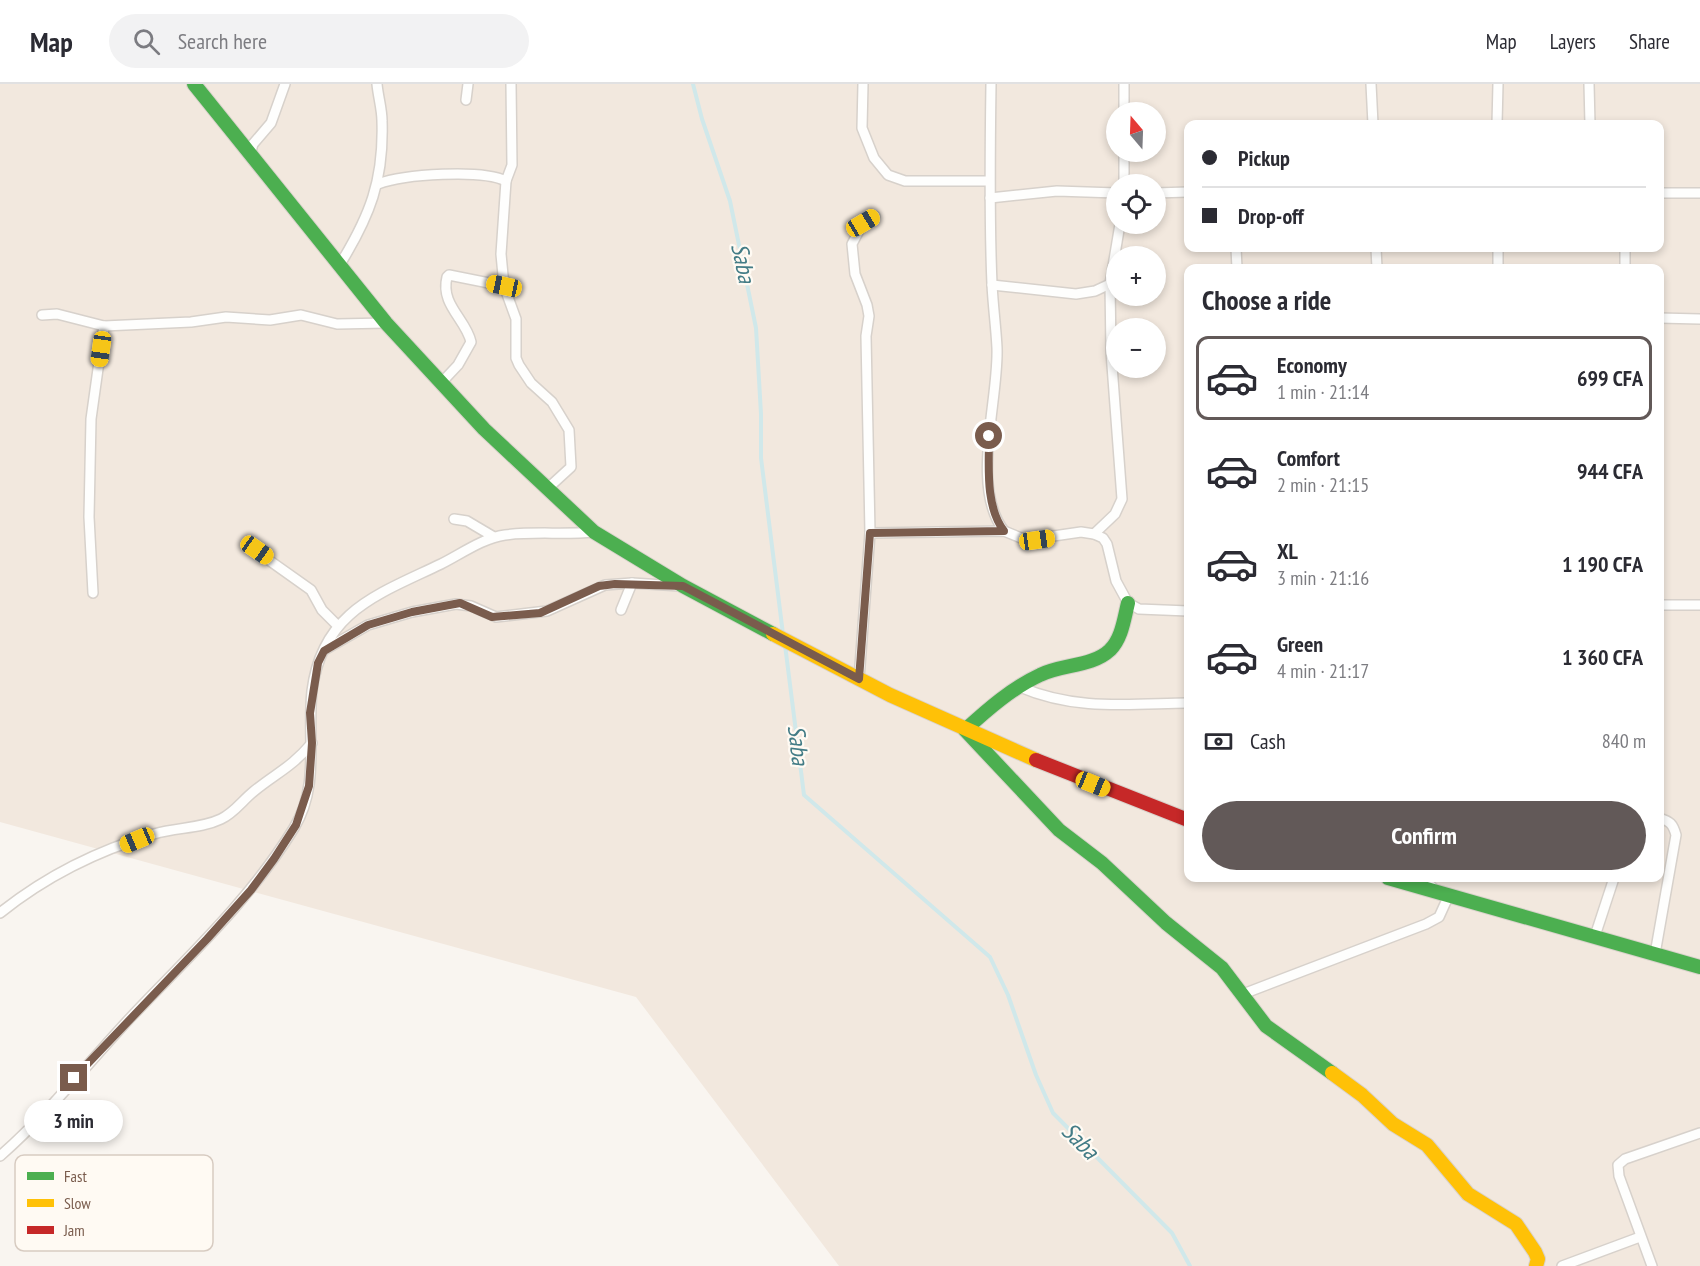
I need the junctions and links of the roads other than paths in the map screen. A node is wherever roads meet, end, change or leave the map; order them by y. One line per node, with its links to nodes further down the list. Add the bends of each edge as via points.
1 (194, 84): 17 (street)
2 (285, 84): 17 (street, via 271,123 253,144)
3 (378, 84): 20 (street, via 382,121)
4 (468, 84): 12 (street)
5 (511, 84): 18 (street, via 512,165)
6 (862, 84): 19 (street, via 862,128 874,158 888,175 905,182)
7 (991, 84): 19 (street)
8 (1124, 84): 13 (street)
9 (1371, 84): 14 (street)
10 (1498, 84): 15 (street)
11 (1589, 84): 16 (street)
12 (466, 100)
13 (1124, 102)
14 (1373, 120)
15 (1497, 120)
16 (1590, 120)
17 (250, 155): 28 (street)
18 (506, 181): 20 (street, via 459,174 396,177); 30 (street, via 501,254)
19 (989, 182): 26 (street)
20 (378, 184): 28 (street, via 370,212)
21 (1106, 192): 26 (street, via 1057,190)
22 (1184, 192): 23 (street)
23 (1166, 193)
24 (1664, 193): 25 (street)
25 (1700, 193)
26 (990, 198): 29 (street)
27 (875, 216): 43 (street, via 863,223 852,244 855,274 869,316 866,336)
28 (339, 266): 36 (street)
29 (992, 285): 31 (street, via 1076,294); 41 (street, via 997,350 988,476 994,510)
30 (504, 286): 38 (street, via 447,277 449,302 471,342); 39 (street, via 516,319 519,365 531,383 552,402 568,430 571,467)
31 (1106, 286)
32 (1110, 306): 44 (street, via 1122,499 1115,514)
33 (42, 315): 37 (street, via 57,314)
34 (1664, 318): 35 (street)
35 (1700, 319)
36 (386, 323): 37 (street, via 337,324 301,315 270,320 226,317); 38 (street)
37 (104, 326): 49 (street, via 91,419 89,517)
38 (442, 382): 39 (street)
39 (547, 489): 42 (street)
40 (454, 519): 45 (street, via 467,521)
41 (1004, 531): 43 (street); 44 (street, via 1026,540 1081,532)
42 (594, 532): 45 (street); 48 (street)
43 (870, 533): 57 (street)
44 (1094, 534): 50 (street, via 1107,544 1116,582)
45 (494, 537): 55 (street, via 382,590)
46 (249, 546): 55 (street, via 311,590 322,610)
47 (632, 583): 48 (street); 53 (street); 56 (street, via 599,586 540,613 492,617 460,603 412,612 368,625)
48 (683, 586): 57 (street)
49 (93, 593)
50 (1128, 603): 54 (street, via 1139,609); 58 (street, via 1120,637 1107,653 1088,662 1050,670)
51 (1664, 604): 52 (street)
52 (1700, 605)
53 (621, 610)
54 (1184, 611)
55 (338, 626): 56 (street)
56 (324, 651): 61 (street, via 314,674)
57 (859, 679): 60 (street)
58 (1020, 687): 59 (street, via 1046,698 1096,706); 60 (street)
59 (1184, 703)
60 (965, 730): 62 (street); 72 (street, via 1059,830 1222,968)
61 (312, 743): 68 (street, via 292,765 222,819 191,829 153,834 91,858 64,870); 74 (street, via 305,805 280,850 251,890)
62 (1184, 819)
63 (1664, 819): 70 (street, via 1674,826 1676,835)
64 (1403, 882): 67 (street)
65 (1428, 882): 67 (street)
66 (1613, 882): 69 (street)
67 (1443, 893): 69 (street); 72 (street, via 1438,917 1426,924)
68 (0, 913)
69 (1595, 936): 70 (street)
70 (1655, 954): 71 (street)
71 (1700, 967)
72 (1243, 994): 76 (street, via 1266,1026 1362,1095 1393,1124 1427,1145 1468,1194 1516,1224 1535,1252)
73 (1700, 1133): 75 (street, via 1624,1159 1618,1165)
74 (0, 1156)
75 (1640, 1238): 77 (street); 78 (street)
76 (1536, 1266)
77 (1562, 1266)
78 (1652, 1266)

